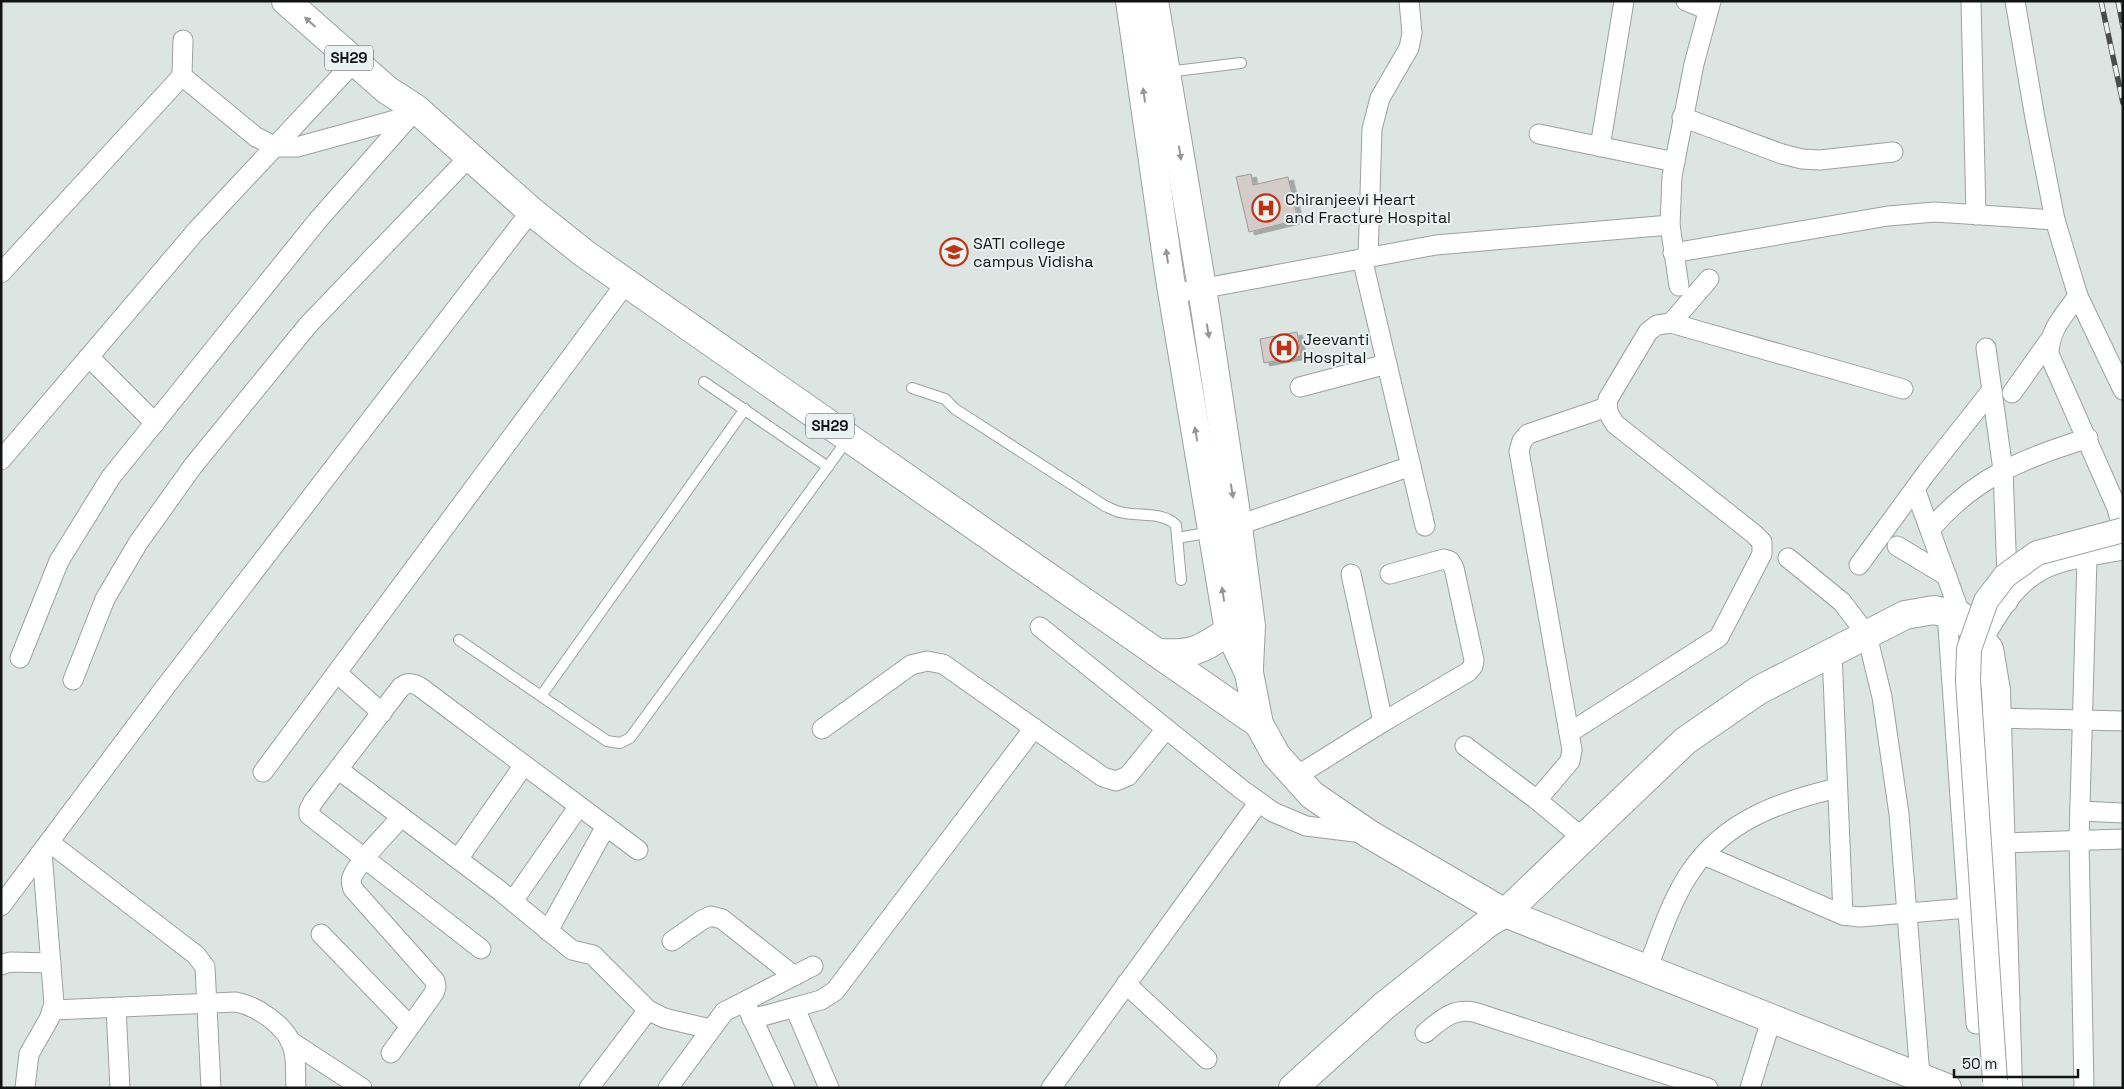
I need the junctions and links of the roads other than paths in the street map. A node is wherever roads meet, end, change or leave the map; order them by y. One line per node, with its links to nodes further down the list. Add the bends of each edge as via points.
1 (286, 1): 12 (main road, SH29, one-way to 1)
2 (314, 1): 16 (main road, SH29, via 396,80)
3 (1130, 1): 36 (main road, one-way to 3)
4 (1154, 1): 14 (main road)
5 (1409, 1): 30 (street, via 1412,33 1409,48 1380,98 1372,129)
6 (1624, 1): 20 (street)
7 (1686, 1): 10 (street)
8 (1971, 1): 25 (street)
9 (2015, 1): 26 (street)
10 (1709, 6): 17 (street)
11 (183, 40): 15 (street)
12 (354, 62): 16 (main road, SH29); 19 (street)
13 (1241, 63): 14 (lane)
14 (1166, 73): 35 (main road, one-way to 35)
15 (182, 76): 19 (street, via 256,137); 29 (street)
16 (415, 112): 19 (street, via 296,147); 22 (main road, SH29); 52 (street, via 318,220)
17 (1682, 117): 21 (street, via 1802,159); 23 (street)
18 (1539, 134): 20 (street)
19 (276, 147): 41 (street, via 197,230)
20 (1600, 147): 23 (street)
21 (1893, 152)
22 (470, 156): 24 (main road, SH29); 86 (street, via 308,325 192,466 138,543 105,599)
23 (1675, 162): 27 (street)
24 (530, 210): 33 (main road, SH29); 116 (street)
25 (1976, 215): 26 (street); 28 (street, via 1935,212 1888,216)
26 (2056, 220): 37 (street)
27 (1670, 225): 28 (street); 30 (street, via 1436,245)
28 (1673, 252): 34 (street)
29 (7, 253): 31 (street)
30 (1365, 258): 35 (street); 42 (street)
31 (1, 273)
32 (1709, 279): 38 (street)
33 (626, 283): 54 (main road, SH29); 85 (street)
34 (1679, 286)
35 (1202, 288): 36 (street); 61 (main road, one-way to 61)
36 (1173, 294): 61 (main road, one-way to 36)
37 (2078, 296): 39 (street); 48 (street)
38 (1671, 322): 46 (street); 50 (street, via 1657,325 1648,332 1608,399)
39 (2049, 341): 49 (street); 53 (street, via 2049,354)
40 (1986, 348): 47 (street)
41 (90, 357): 52 (street); 55 (street)
42 (1387, 364): 44 (street); 56 (street)
43 (704, 382): 51 (lane)
44 (1300, 387)
45 (912, 388): 64 (lane, via 945,399 955,409 1105,506 1120,512 1171,520 1176,525)
46 (1903, 390)
47 (1992, 390): 58 (street); 59 (street)
48 (2123, 390)
49 (2012, 392)
50 (1607, 407): 97 (street, via 1528,434 1519,451); 97 (street, via 1608,415 1615,424 1754,534 1762,542 1762,554 1719,638)
51 (745, 409): 57 (lane); 87 (lane)
52 (155, 423): 83 (street, via 111,477 59,561)
53 (2088, 438): 58 (street); 63 (street)
54 (848, 439): 57 (lane); 81 (main road, SH29)
55 (1, 460)
56 (1411, 466): 60 (street); 61 (street)
57 (828, 467): 87 (lane, via 630,738 620,743 607,741)
58 (2003, 470): 62 (street, via 1961,497); 74 (street)
59 (1915, 489): 62 (street); 69 (street)
60 (1425, 526)
61 (1225, 529): 64 (lane); 77 (main road, one-way to 61); 84 (main road, via 1250,626)
62 (1930, 530): 72 (street)
63 (2123, 530): 154 (street, bridge, via 2037,553 2004,576 1986,602 1969,649 1968,681)
64 (1178, 538): 73 (lane)
65 (1897, 546): 72 (street)
66 (2123, 550): 68 (street)
67 (1788, 558): 78 (street, via 1842,602)
68 (2087, 558): 74 (street, via 2034,574); 90 (street)
69 (1859, 565)
70 (1351, 574): 92 (street)
71 (1390, 574): 92 (street, via 1444,559 1450,561 1474,660 1468,672)
72 (1946, 576): 75 (street)
73 (1182, 580)
74 (2008, 602): 80 (street)
75 (1954, 614): 78 (main road, via 1934,610 1905,615); 80 (main road); 123 (street)
76 (1040, 627): 95 (street)
77 (1229, 631): 81 (main road, via 1195,651 1182,655); 84 (main road)
78 (1867, 635): 82 (main road); 124 (street, via 1882,698 1899,814)
79 (459, 640): 87 (lane)
80 (1982, 641): 89 (main road, via 1989,649 1996,690)
81 (1158, 653): 93 (main road, SH29)
82 (1832, 653): 103 (street); 112 (main road, via 1759,690 1685,741)
83 (20, 658)
84 (1249, 672): 93 (main road)
85 (337, 673): 88 (street); 101 (street)
86 (73, 680)
87 (541, 696)
88 (382, 713): 99 (street, via 402,687 413,684); 100 (street)
89 (1996, 718): 90 (street); 115 (main road)
90 (2082, 720): 91 (street); 107 (street)
91 (2123, 721)
92 (1383, 722): 102 (street)
93 (1259, 724): 102 (main road, via 1276,755)
94 (1034, 728): 95 (street, via 1103,777 1116,781 1128,776); 96 (street, via 943,664 927,661 911,665); 140 (street, via 835,991 822,1000)
95 (1166, 729): 105 (street)
96 (822, 730)
97 (1569, 733): 104 (street, via 1570,761)
98 (1465, 746): 104 (street)
99 (524, 764): 106 (street); 120 (street)
100 (339, 770): 109 (street); 119 (street, via 313,802 309,815)
101 (263, 772)
102 (1295, 777): 111 (main road, via 1312,795)
103 (1837, 788): 118 (street, via 1765,810 1737,825); 126 (street)
104 (1538, 800): 112 (street)
105 (1259, 802): 111 (street, via 1306,826); 136 (street)
106 (579, 806): 110 (street); 121 (street)
107 (2080, 811): 108 (street); 114 (street)
108 (2123, 813)
109 (401, 817): 119 (street); 120 (street)
110 (606, 826): 117 (street); 127 (street)
111 (1369, 834): 125 (main road)
112 (1584, 838): 125 (main road)
113 (2123, 839): 114 (street)
114 (2079, 840): 115 (street); 168 (street)
115 (2000, 844): 154 (main road)
116 (46, 847): 122 (street); 131 (street); 138 (street, via 196,955 205,967)
117 (638, 850)
118 (1704, 855): 126 (street); 134 (street, via 1690,872)
119 (366, 858): 130 (street); 146 (street, via 352,877 353,889 435,981 434,993)
120 (458, 859): 121 (street)
121 (513, 901): 127 (street)
122 (1, 906)
123 (1968, 908): 124 (street); 145 (street)
124 (1907, 912): 126 (street, via 1860,917); 152 (street)
125 (1504, 913): 134 (main road); 164 (main road, via 1384,1006)
126 (1843, 915)
127 (548, 931): 142 (street, via 572,950 593,955)
128 (321, 934): 146 (street)
129 (672, 941): 135 (street, via 711,916 722,919)
130 (482, 950)
131 (51, 963): 132 (street, via 10,962); 141 (street)
132 (1, 965)
133 (813, 966): 135 (street)
134 (1647, 969): 143 (main road)
135 (794, 976): 137 (street)
136 (1126, 984): 151 (street); 163 (street)
137 (744, 1001): 144 (street); 147 (street, via 724,1012)
138 (208, 1004): 139 (street); 149 (street, via 236,1002 249,1005 270,1019); 157 (street)
139 (116, 1008): 141 (street); 156 (street)
140 (795, 1008): 144 (street); 162 (street)
141 (53, 1010): 155 (street, via 29,1054)
142 (648, 1010): 147 (street, via 664,1018); 160 (street)
143 (1772, 1018): 152 (main road); 166 (street)
144 (752, 1019): 161 (street)
145 (1976, 1024)
146 (410, 1026): 150 (street)
147 (710, 1029): 153 (street)
148 (1425, 1033): 165 (street, via 1446,1016 1462,1010 1474,1012)
149 (290, 1041): 158 (street, via 295,1058); 159 (street)
150 (390, 1053)
151 (1207, 1059)
152 (1918, 1082): 167 (main road)
153 (674, 1085)
154 (2002, 1085)
155 (25, 1088)
156 (120, 1088)
157 (212, 1088)
158 (296, 1088)
159 (362, 1088)
160 (589, 1088)
161 (785, 1088)
162 (829, 1088)
163 (1051, 1088)
164 (1293, 1088)
165 (1708, 1088)
166 (1750, 1088)
167 (1947, 1088)
168 (2084, 1088)

